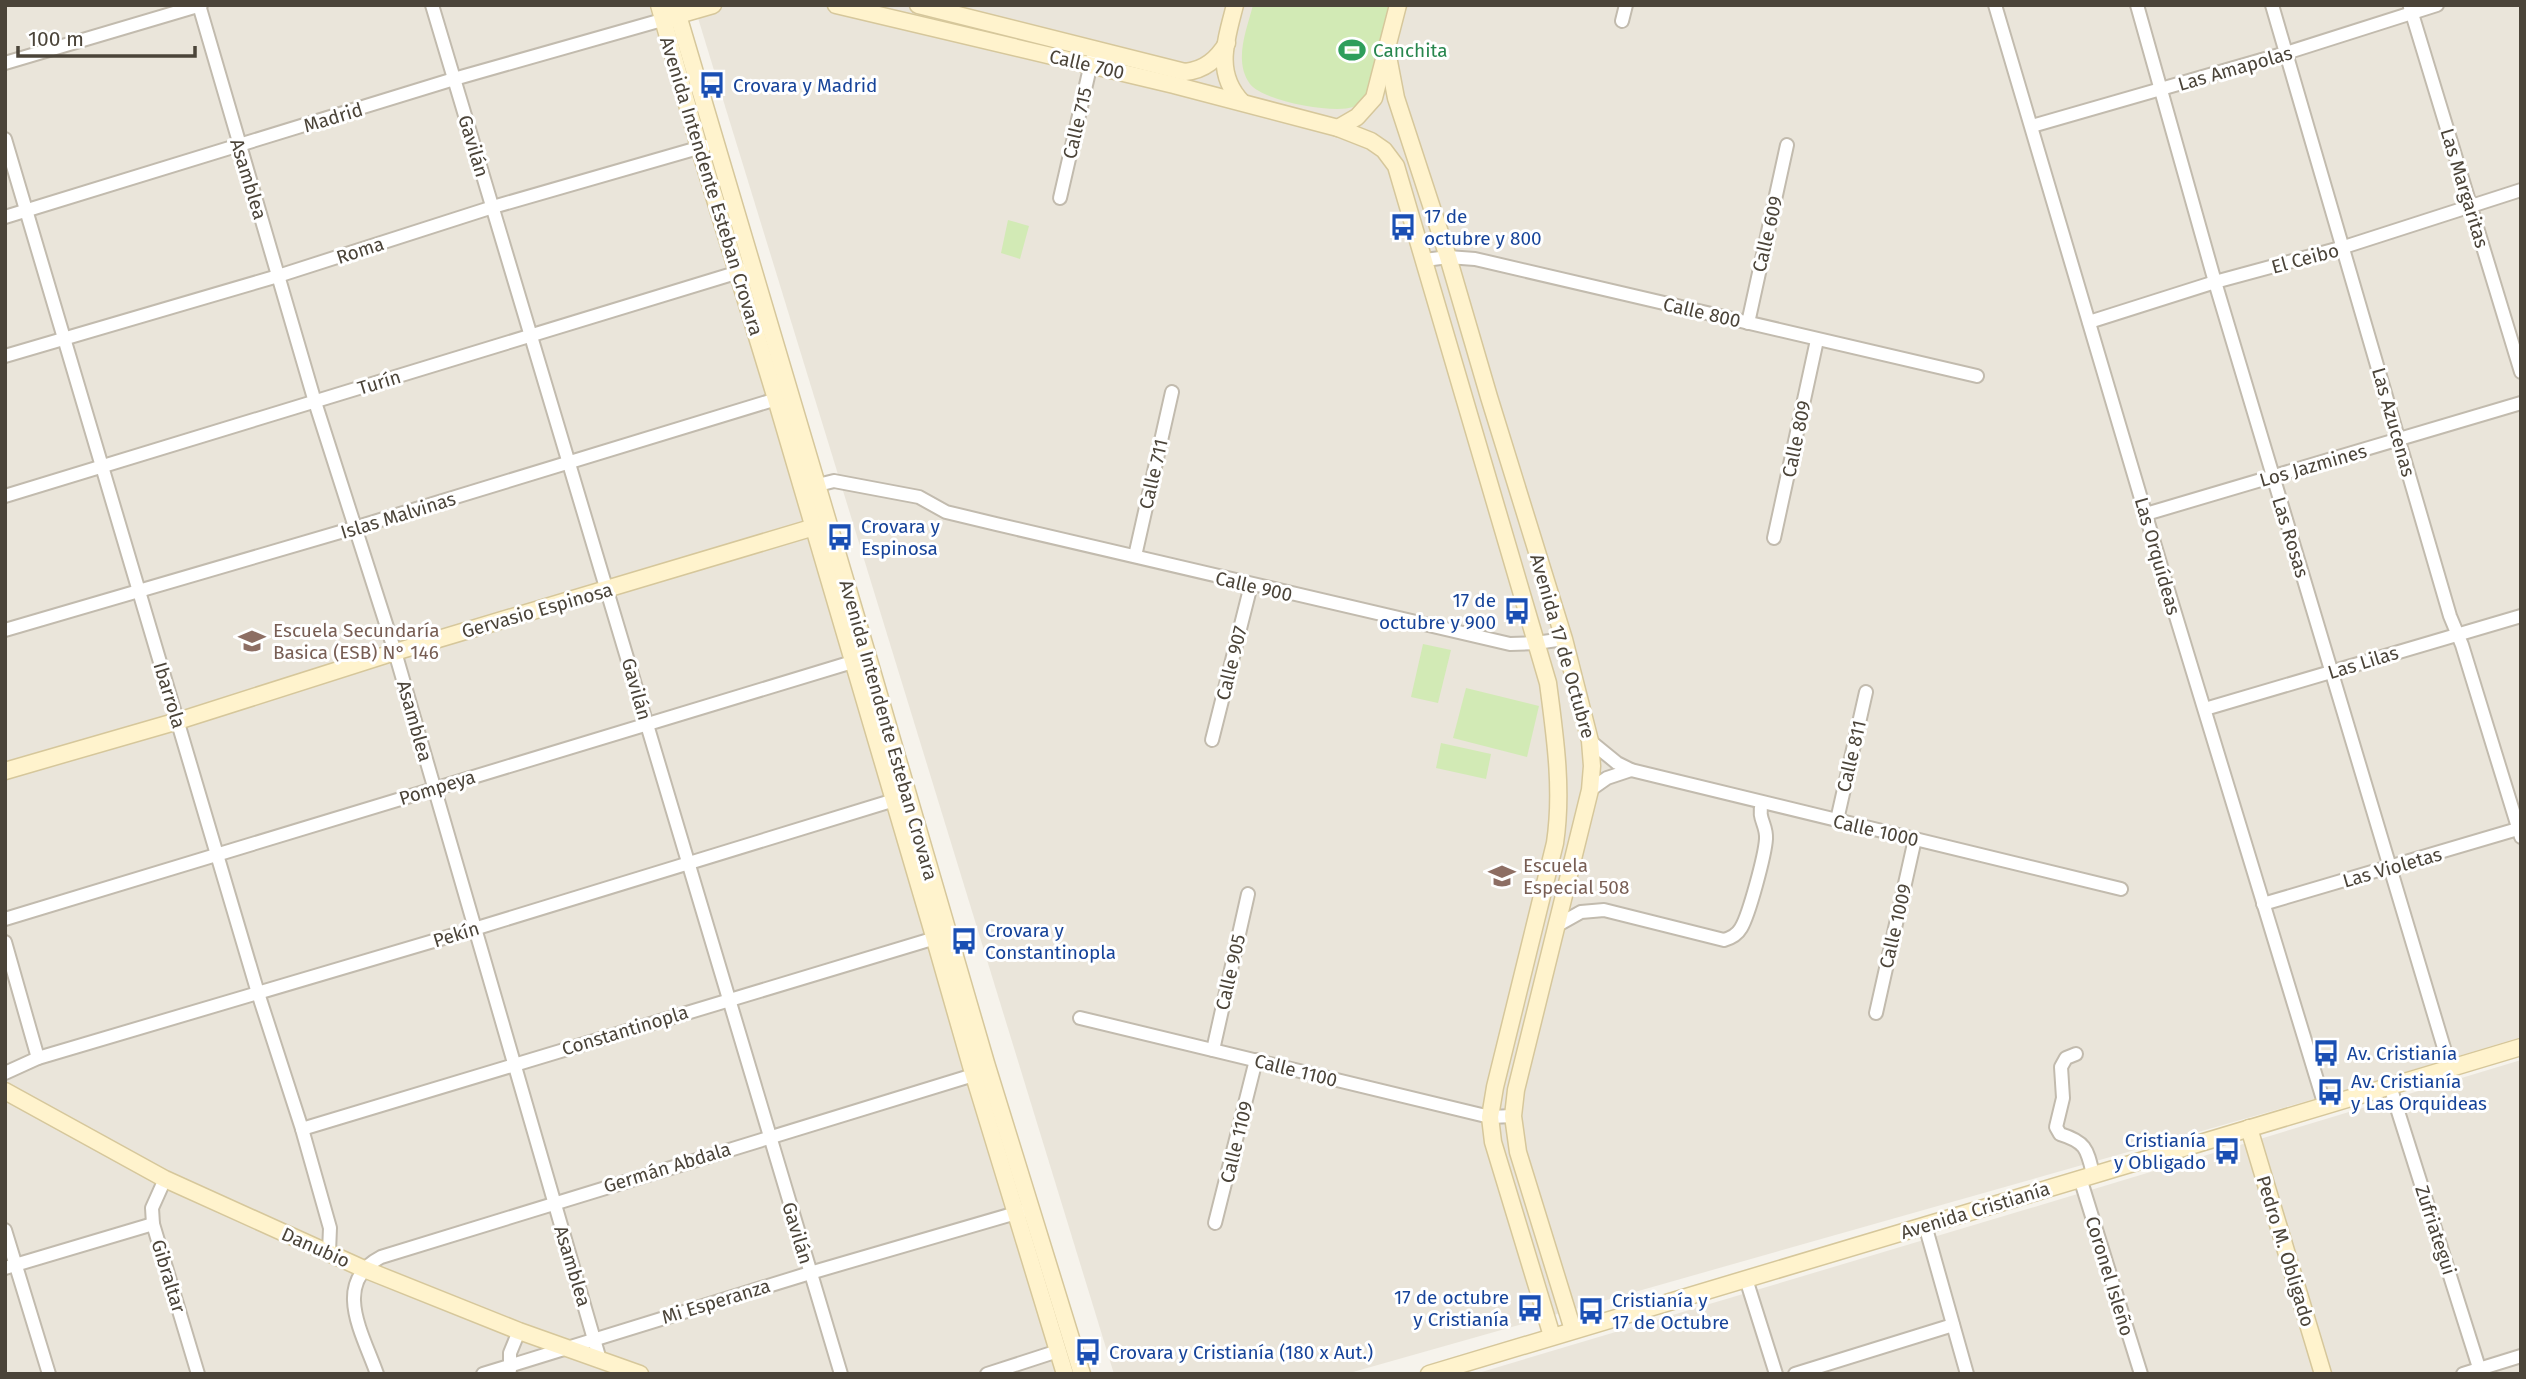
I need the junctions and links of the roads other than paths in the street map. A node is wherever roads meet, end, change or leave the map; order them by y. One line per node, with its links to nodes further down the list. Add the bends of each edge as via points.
1 (199, 5): 21 (street); 31 (street, Asamblea)
2 (432, 5): 23 (street, Gavilán)
3 (713, 5): 14 (main road)
4 (836, 5): 16 (main road, Calle 700)
5 (921, 5): 16 (street); 18 (main road, Calle 700)
6 (1235, 5): 17 (main road)
7 (1398, 5): 19 (main road)
8 (1626, 5): 15 (street)
9 (1995, 5): 26 (street, Las Orquídeas)
10 (2137, 5): 24 (street, Las Rosas)
11 (2272, 5): 20 (street, Las Azucenas)
12 (2437, 5): 13 (street, Las Amapolas)
13 (2410, 9): 20 (street, Las Amapolas); 35 (street, Las Margaritas)
14 (668, 11): 23 (street, Madrid); 29 (main road, Avenida Intendente Esteban Crovara); 32 (main road, Avenida Intendente Esteban Crovara)
15 (1622, 21)
16 (918, 24): 22 (main road, Calle 700)
17 (1227, 43): 18 (main road, Calle 700, via 1214,61 1185,72); 25 (main road, via 1225,74)
18 (1094, 49): 22 (street, Calle 715)
19 (1387, 51): 27 (main road, via 1374,98 1357,117); 40 (main road, Avenida 17 de Octubre, via 1396,98)
20 (2286, 53): 24 (street, Las Amapolas); 39 (street, Las Azucenas)
21 (5, 64)
22 (1090, 65): 25 (main road, Calle 700); 34 (street, Calle 715)
23 (454, 79): 31 (street, Madrid); 36 (street, Gavilán)
24 (2162, 89): 26 (street, Las Amapolas); 44 (street, Las Rosas)
25 (1242, 102): 27 (main road, Calle 700)
26 (2032, 126): 45 (street, Las Orquídeas)
27 (1338, 128): 41 (main road, Avenida 17 de Octubre, via 1371,141 1391,157)
28 (5, 139): 37 (street, Ibarrola)
29 (715, 143): 32 (street, Roma); 42 (main road, Avenida Intendente Esteban Crovara)
30 (1787, 145): 46 (street, Calle 609)
31 (239, 147): 37 (street, Madrid); 43 (street, Asamblea)
32 (699, 148): 36 (street, Roma); 42 (main road, Avenida Intendente Esteban Crovara)
33 (2521, 190): 35 (street, El Ceibo)
34 (1060, 198)
35 (2470, 206): 39 (street, El Ceibo); 51 (street, Las Margaritas)
36 (493, 207): 43 (street, Roma); 47 (street, Gavilán)
37 (28, 210): 38 (street, Madrid); 48 (street, Ibarrola)
38 (5, 217)
39 (2344, 247): 44 (street, El Ceibo); 57 (street, Las Azucenas)
40 (1448, 257): 41 (street, Calle 800); 46 (street, Calle 800, via 1475,259); 75 (main road, Avenida 17 de Octubre)
41 (1425, 260): 76 (main road, Avenida 17 de Octubre)
42 (745, 271): 47 (street, Turín); 54 (main road, Avenida Intendente Esteban Crovara)
43 (278, 276): 48 (street, Roma); 55 (street, Asamblea)
44 (2215, 282): 45 (street, El Ceibo); 60 (street, Las Rosas)
45 (2089, 322): 63 (street, Las Orquídeas)
46 (1748, 323): 49 (street, Calle 800)
47 (530, 334): 55 (street, Turín); 58 (street, Gavilán)
48 (66, 339): 50 (street, Roma); 59 (street, Ibarrola)
49 (1817, 340): 52 (street, Calle 800); 67 (street, Calle 809)
50 (5, 356)
51 (2521, 372)
52 (1977, 376)
53 (1171, 392): 68 (street, Calle 711)
54 (783, 397): 58 (street, Islas Malvinas); 61 (main road, Avenida Intendente Esteban Crovara); 66 (main road, Avenida Intendente Esteban Crovara)
55 (315, 402): 59 (street, Turín); 65 (street, Asamblea)
56 (2521, 403): 57 (street, Los Jazmines)
57 (2400, 440): 60 (street, Los Jazmines); 74 (street, Las Azucenas)
58 (568, 464): 65 (street, Islas Malvinas); 70 (street, Gavilán)
59 (102, 466): 62 (street, Turín); 71 (street, Ibarrola)
60 (2273, 477): 63 (street, Los Jazmines); 79 (street, Las Rosas)
61 (818, 485): 64 (main road, Avenida Intendente Esteban Crovara); 68 (street, Calle 900, via 834,481 919,497 946,512)
62 (5, 496)
63 (2146, 514): 81 (street, Las Orquídeas)
64 (828, 523): 66 (main road, Gervasio Espinosa); 78 (main road, Avenida Intendente Esteban Crovara)
65 (354, 528): 71 (street, Islas Malvinas); 77 (street, Asamblea)
66 (812, 528): 70 (main road, Gervasio Espinosa); 78 (main road, Avenida Intendente Esteban Crovara)
67 (1774, 538)
68 (1135, 556): 69 (street, Calle 900)
69 (1251, 585): 76 (street, Calle 900, via 1510,644); 84 (street, Calle 907)
70 (607, 589): 77 (main road, Gervasio Espinosa); 83 (street, Gavilán)
71 (139, 592): 73 (street, Islas Malvinas); 82 (street, Ibarrola)
72 (2521, 615): 74 (street, Las Lilas)
73 (5, 630)
74 (2457, 634): 79 (street, Las Lilas); 95 (street, Las Azucenas)
75 (1564, 639): 76 (street, Calle 900); 85 (main road, Avenida 17 de Octubre)
76 (1536, 643): 93 (main road, Avenida 17 de Octubre, via 1548,683 1555,737)
77 (395, 652): 82 (main road, Gervasio Espinosa); 88 (street, Asamblea)
78 (861, 659): 83 (street, Pompeya); 90 (main road, Avenida Intendente Esteban Crovara)
79 (2332, 672): 81 (street, Las Lilas); 99 (street, Las Rosas)
80 (1866, 692): 92 (street, Calle 811)
81 (2204, 709): 102 (street, Las Orquídeas)
82 (178, 721): 87 (main road, Gervasio Espinosa); 97 (street, Ibarrola)
83 (647, 724): 88 (street, Pompeya); 98 (street, Gavilán)
84 (1212, 740)
85 (1590, 741): 86 (street, Calle 1000); 89 (main road, Avenida 17 de Octubre)
86 (1631, 770): 89 (street); 91 (street, Calle 1000)
87 (5, 771)
88 (435, 787): 97 (street, Pompeya); 105 (street, Asamblea)
89 (1590, 790): 94 (main road, Avenida 17 de Octubre)
90 (901, 798): 98 (street, Pekín); 106 (main road, Avenida Intendente Esteban Crovara)
91 (1762, 803): 92 (street, Calle 1000); 104 (street, via 1759,813 1765,845 1747,914 1735,935 1724,940 1604,909 1581,912)
92 (1837, 820): 96 (street, Calle 1000)
93 (1558, 822): 94 (street); 125 (main road, Avenida 17 de Octubre)
94 (1581, 825): 104 (main road, Avenida 17 de Octubre)
95 (2520, 831): 99 (street, Las Violetas)
96 (1915, 839): 100 (street, Calle 1000); 110 (street, Calle 1009)
97 (219, 856): 103 (street, Pompeya); 108 (street, Ibarrola)
98 (688, 863): 105 (street, Pekín); 109 (street, Gavilán)
99 (2390, 867): 102 (street, Las Violetas); 118 (street, Las Rosas)
100 (2121, 889)
101 (1248, 894): 113 (street, Calle 905)
102 (2263, 904): 123 (street, Las Orquídeas)
103 (5, 919)
104 (1556, 926): 124 (main road, Avenida 17 de Octubre)
105 (474, 929): 108 (street, Pekín); 117 (street, Asamblea)
106 (942, 936): 109 (street, Constantinopla); 119 (main road, Avenida Intendente Esteban Crovara)
107 (5, 942): 115 (street)
108 (258, 993): 115 (street, Pekín); 127 (street, Ibarrola)
109 (728, 1000): 117 (street, Constantinopla); 128 (street, Gavilán)
110 (1876, 1013)
111 (1080, 1018): 113 (street, Calle 1100)
112 (2521, 1047): 118 (main road, Avenida Cristianía)
113 (1213, 1049): 116 (street, Calle 1100)
114 (2076, 1054): 129 (street, Coronel Isleño, via 2061,1067 2063,1098 2056,1127 2060,1134 2084,1145)
115 (38, 1058): 120 (street, Pekín)
116 (1256, 1060): 125 (street, Calle 1100); 133 (street, Calle 1109)
117 (514, 1064): 127 (street, Constantinopla); 131 (street, Asamblea)
118 (2450, 1068): 121 (main road, Avenida Cristianía)
119 (981, 1072): 128 (street, Germán Abdala); 132 (main road, Avenida Intendente Esteban Crovara)
120 (5, 1073)
121 (2390, 1086): 123 (main road, Avenida Cristianía); 152 (street, Zufriategui)
122 (5, 1091): 130 (main road, Danubio)
123 (2325, 1106): 126 (main road, Avenida Cristianía)
124 (1513, 1116): 125 (street, Calle 1100); 143 (main road, Avenida 17 de Octubre, via 1518,1152)
125 (1490, 1117): 145 (main road, Avenida 17 de Octubre, via 1496,1158)
126 (2249, 1128): 129 (main road, Avenida Cristianía); 167 (main road, Pedro M. Obligado)
127 (302, 1129): 137 (street, Ibarrola, via 330,1228)
128 (768, 1136): 131 (street, Germán Abdala); 140 (street, Gavilán)
129 (2087, 1176): 135 (main road, Avenida Cristianía); 166 (street, Coronel Isleño)
130 (165, 1179): 134 (street, Gibraltar, via 155,1197); 137 (main road, Danubio)
131 (554, 1203): 139 (street, Germán Abdala, via 381,1257); 146 (street, Asamblea)
132 (1023, 1211): 140 (street, Mi Esperanza); 148 (main road, Avenida Intendente Esteban Crovara); 161 (main road, Avenida Intendente Esteban Crovara)
133 (1215, 1223)
134 (153, 1224): 138 (street); 154 (street, Gibraltar)
135 (1924, 1225): 141 (main road, Avenida Cristianía); 142 (street)
136 (5, 1230): 138 (street)
137 (329, 1252): 139 (main road, Danubio)
138 (10, 1266): 153 (street)
139 (364, 1269): 144 (main road, Danubio); 155 (street, via 356,1280 353,1301)
140 (810, 1273): 146 (street, Mi Esperanza); 158 (street, Gavilán)
141 (1746, 1279): 143 (main road, Avenida Cristianía); 163 (street)
142 (1954, 1325): 164 (street); 165 (street)
143 (1573, 1330): 145 (main road, Avenida Cristianía)
144 (519, 1331): 147 (main road, Danubio); 151 (street, via 510,1353)
145 (1552, 1336): 162 (main road, Avenida Cristianía)
146 (595, 1338): 147 (street, Mi Esperanza); 150 (street, Asamblea)
147 (566, 1348): 150 (main road, Danubio); 151 (street, Mi Esperanza)
148 (1058, 1352): 159 (street); 160 (main road, Avenida Intendente Esteban Crovara)
149 (2521, 1356): 152 (street)
150 (600, 1360): 157 (main road, Danubio)
151 (510, 1370): 156 (street, Mi Esperanza)
152 (2480, 1371): 168 (street)
153 (49, 1374)
154 (198, 1374)
155 (377, 1374)
156 (484, 1374)
157 (640, 1374)
158 (841, 1374)
159 (987, 1374)
160 (1065, 1374)
161 (1082, 1374)
162 (1429, 1374)
163 (1776, 1374)
164 (1795, 1374)
165 (1967, 1374)
166 (2141, 1374)
167 (2323, 1374)
168 (2463, 1374)

